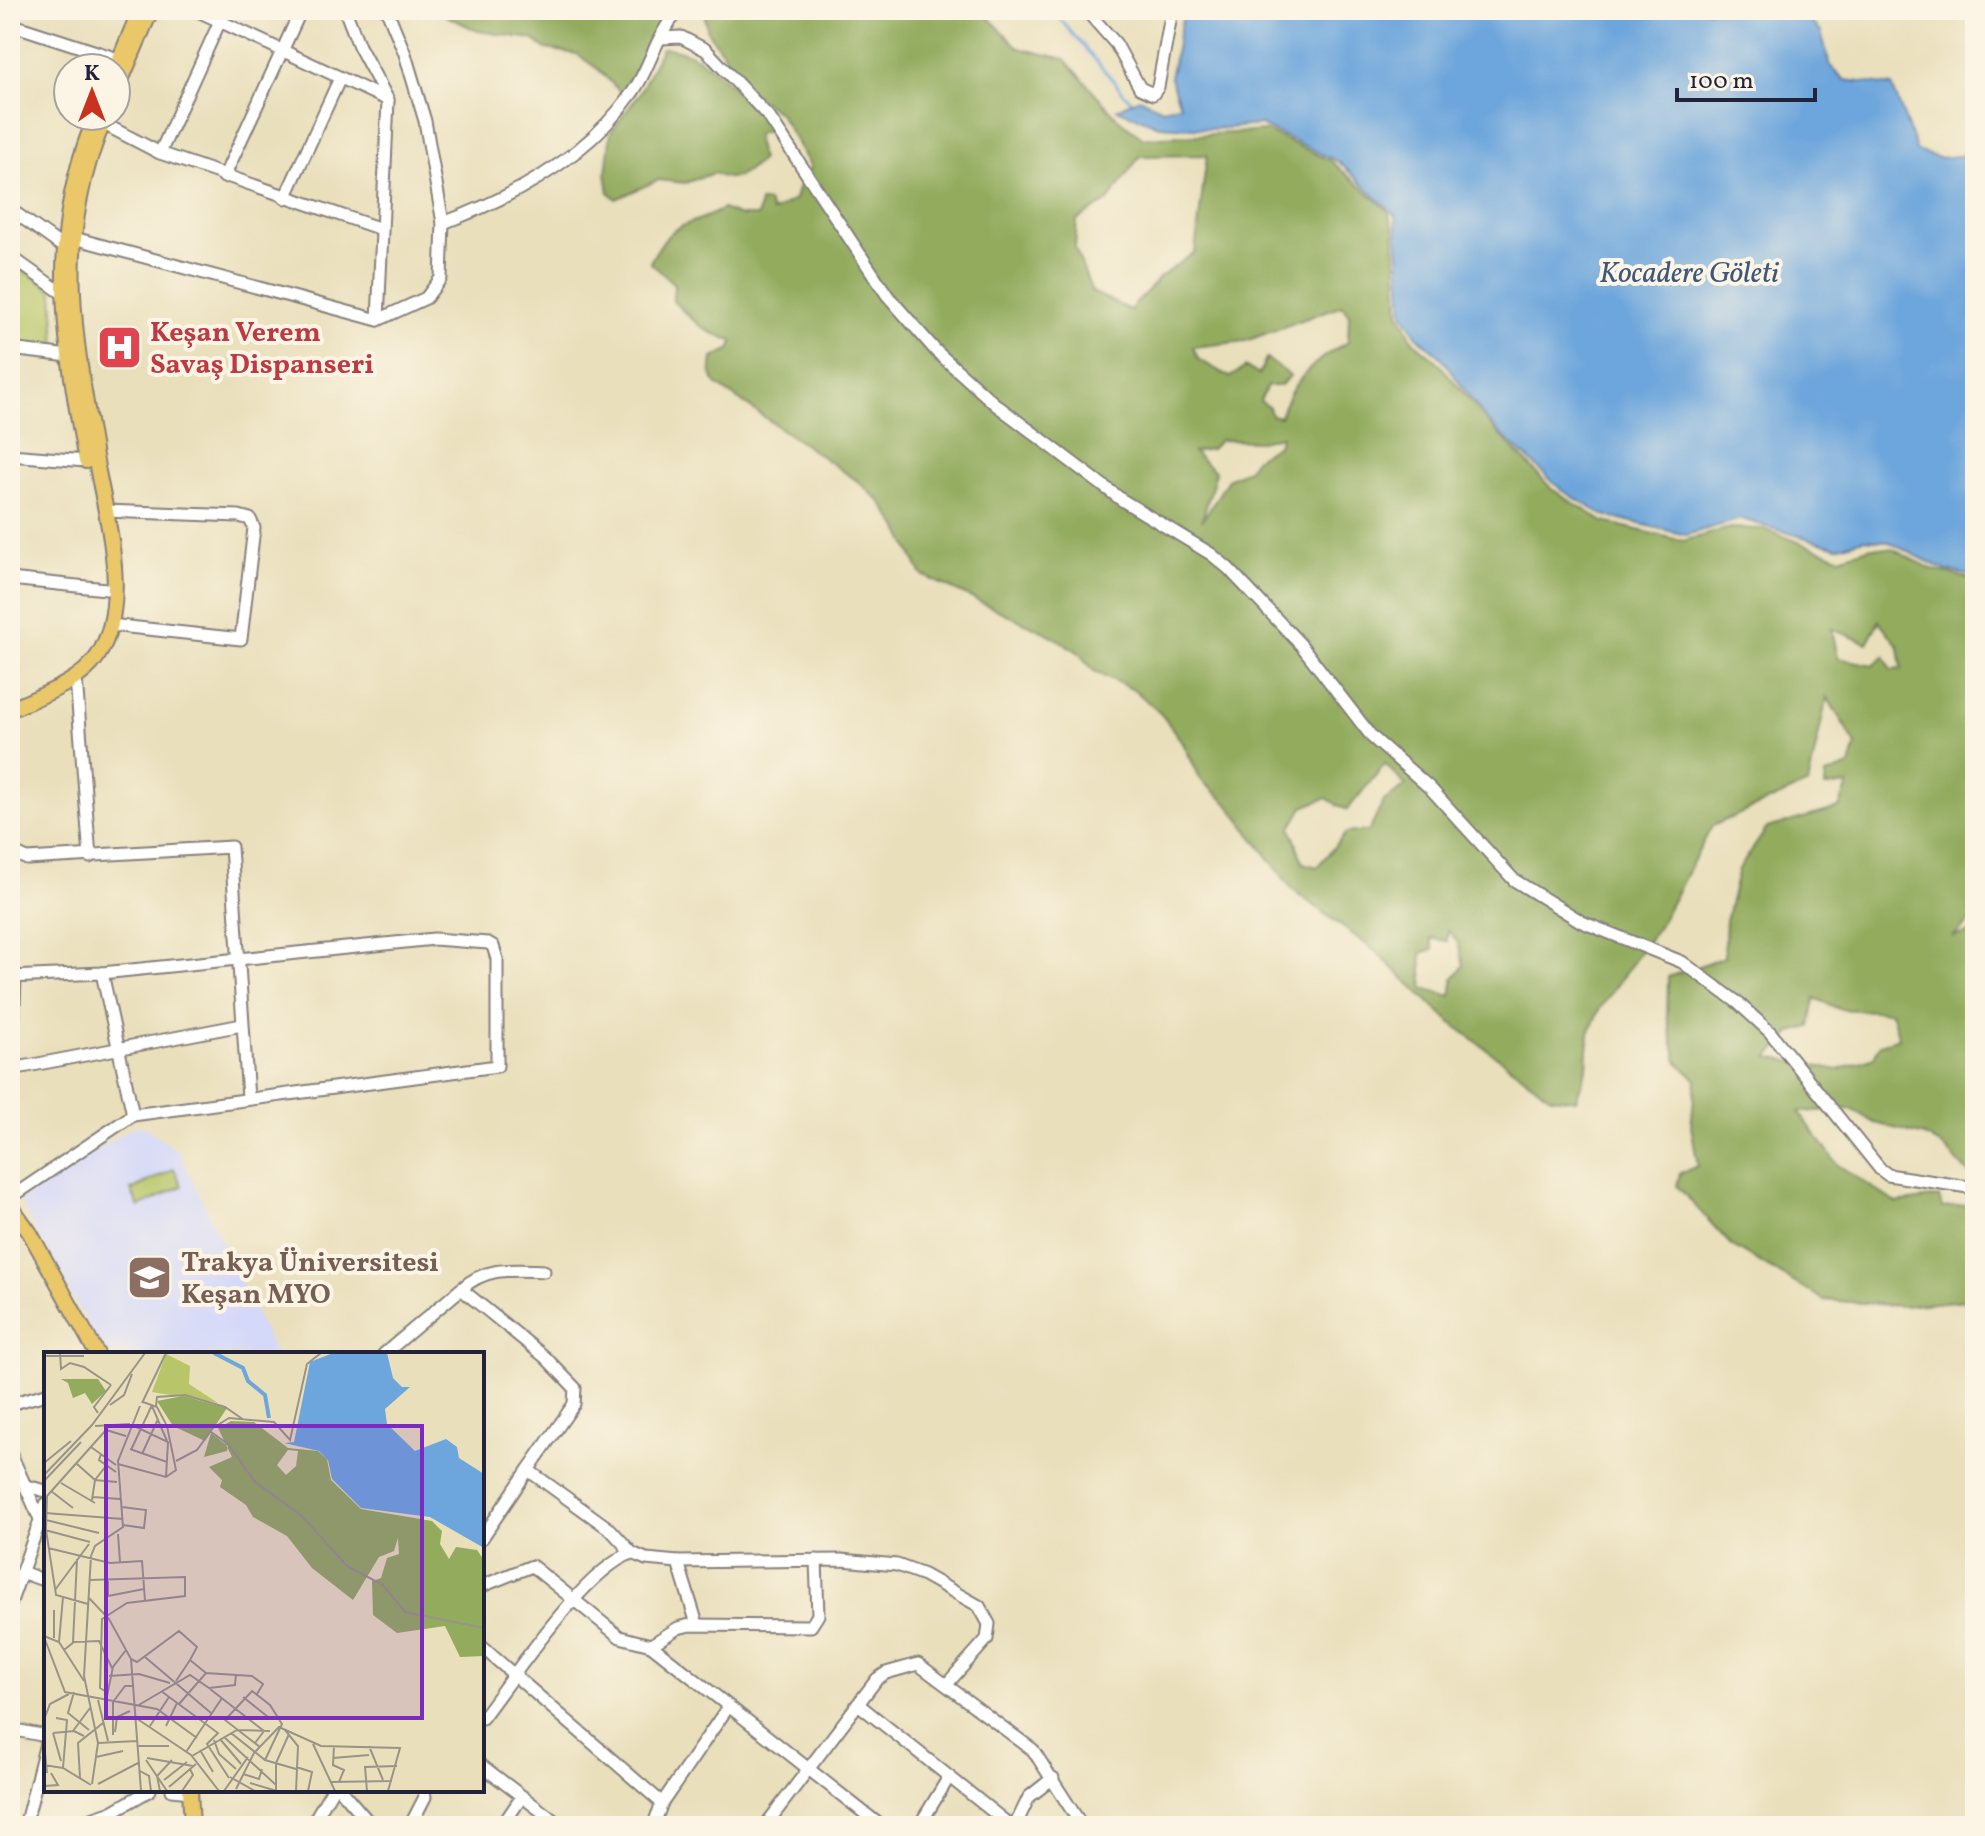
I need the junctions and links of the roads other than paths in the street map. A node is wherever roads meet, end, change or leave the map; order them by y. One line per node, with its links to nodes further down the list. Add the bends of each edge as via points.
1 (140, 10): 14 (main road)
2 (151, 10): 15 (main road)
3 (196, 10): 10 (street)
4 (301, 10): 16 (street)
5 (345, 10): 18 (street)
6 (387, 10): 25 (street, via 425,121)
7 (681, 10): 12 (street)
8 (1086, 10): 9 (street, via 1116,44 1140,88 1153,94)
9 (1172, 10)
10 (222, 16): 16 (street); 21 (street)
11 (11, 23): 13 (street)
12 (661, 38): 25 (street, via 631,96 570,155 510,196); 51 (street, via 681,37 706,50 769,117 879,283 936,351 995,404 1122,500 1228,568 1301,645 1372,737 1430,788 1514,880 1582,922 1682,962 1737,1002 1780,1043 1888,1175)
13 (91, 52)
14 (125, 52)
15 (127, 52)
16 (279, 52): 17 (street); 22 (street)
17 (340, 78): 18 (street); 23 (street)
18 (388, 100): 26 (street)
19 (97, 132): 27 (main road)
20 (125, 132): 21 (street)
21 (160, 153): 22 (street)
22 (224, 177): 23 (street)
23 (285, 198): 26 (street)
24 (10, 209): 27 (street)
25 (443, 223): 30 (street, via 438,285 426,298)
26 (381, 229): 30 (street)
27 (68, 243): 29 (main road); 30 (street); 35 (main road)
28 (10, 256): 29 (street)
29 (62, 293): 32 (main road)
30 (378, 320)
31 (10, 349): 32 (street)
32 (69, 356): 34 (main road)
33 (10, 455): 34 (street)
34 (86, 461): 37 (main road, via 105,556)
35 (105, 511): 38 (main road, via 114,566); 38 (street, via 239,516 250,519 254,528 241,639)
36 (10, 579): 37 (street)
37 (106, 589): 40 (main road, via 97,636 86,656)
38 (110, 625): 39 (main road, via 97,657)
39 (76, 678): 41 (main road); 43 (street)
40 (10, 700)
41 (10, 710)
42 (10, 851): 43 (street, via 27,859)
43 (90, 857): 44 (street, via 231,847)
44 (239, 959): 45 (street); 47 (street); 49 (street, via 445,939 488,943 497,959 497,1066)
45 (102, 973): 46 (street); 48 (street)
46 (12, 977): 48 (street, via 12,1069)
47 (242, 1025): 48 (street); 49 (street)
48 (116, 1047): 50 (street)
49 (248, 1098): 50 (street)
50 (133, 1115): 52 (street)
51 (1975, 1188)
52 (10, 1198)
53 (10, 1205): 56 (main road)
54 (544, 1271): 55 (street, via 491,1271)
55 (461, 1289): 57 (street); 61 (street, via 551,1362 576,1391 574,1404)
56 (96, 1352)
57 (386, 1352)
58 (44, 1395): 59 (street)
59 (10, 1404)
60 (10, 1452): 62 (street)
61 (528, 1470): 66 (street); 67 (street, via 616,1534)
62 (26, 1486): 63 (street); 65 (street)
63 (44, 1490)
64 (44, 1509): 65 (street)
65 (40, 1520): 70 (street)
66 (484, 1535)
67 (632, 1553): 69 (street); 73 (street, via 612,1561)
68 (816, 1560): 69 (street); 75 (street, via 818,1615 811,1626); 79 (street, via 897,1565 979,1606 988,1637)
69 (678, 1562): 75 (street)
70 (24, 1573): 71 (street); 74 (street)
71 (44, 1580)
72 (484, 1585): 73 (street, via 532,1566)
73 (575, 1600): 76 (street, via 620,1637); 78 (street)
74 (10, 1604)
75 (697, 1624): 76 (street, via 678,1628)
76 (657, 1643): 81 (street, via 666,1657)
77 (484, 1649): 78 (street)
78 (514, 1676): 82 (street); 96 (street)
79 (947, 1684): 80 (street, via 915,1664 879,1677); 89 (street, via 1028,1745)
80 (858, 1704): 87 (street); 88 (street)
81 (728, 1707): 87 (street); 96 (street)
82 (484, 1715)
83 (10, 1729): 84 (street)
84 (44, 1736)
85 (44, 1751): 98 (street)
86 (484, 1768): 95 (street)
87 (808, 1768): 108 (street); 109 (street)
88 (949, 1777): 110 (street); 111 (street)
89 (1053, 1778): 111 (street, via 1029,1797); 112 (street)
90 (147, 1792): 97 (street)
91 (190, 1792): 101 (main road)
92 (331, 1792): 102 (street)
93 (343, 1792): 103 (street)
94 (424, 1792): 104 (street)
95 (521, 1798): 105 (street); 106 (street)
96 (662, 1803): 107 (street)
97 (112, 1812): 99 (street); 100 (street)
98 (25, 1826)
99 (71, 1826)
100 (115, 1826)
101 (192, 1826)
102 (311, 1826)
103 (372, 1826)
104 (410, 1826)
105 (502, 1826)
106 (561, 1826)
107 (653, 1826)
108 (765, 1826)
109 (881, 1826)
110 (919, 1826)
111 (1013, 1826)
112 (1082, 1826)

